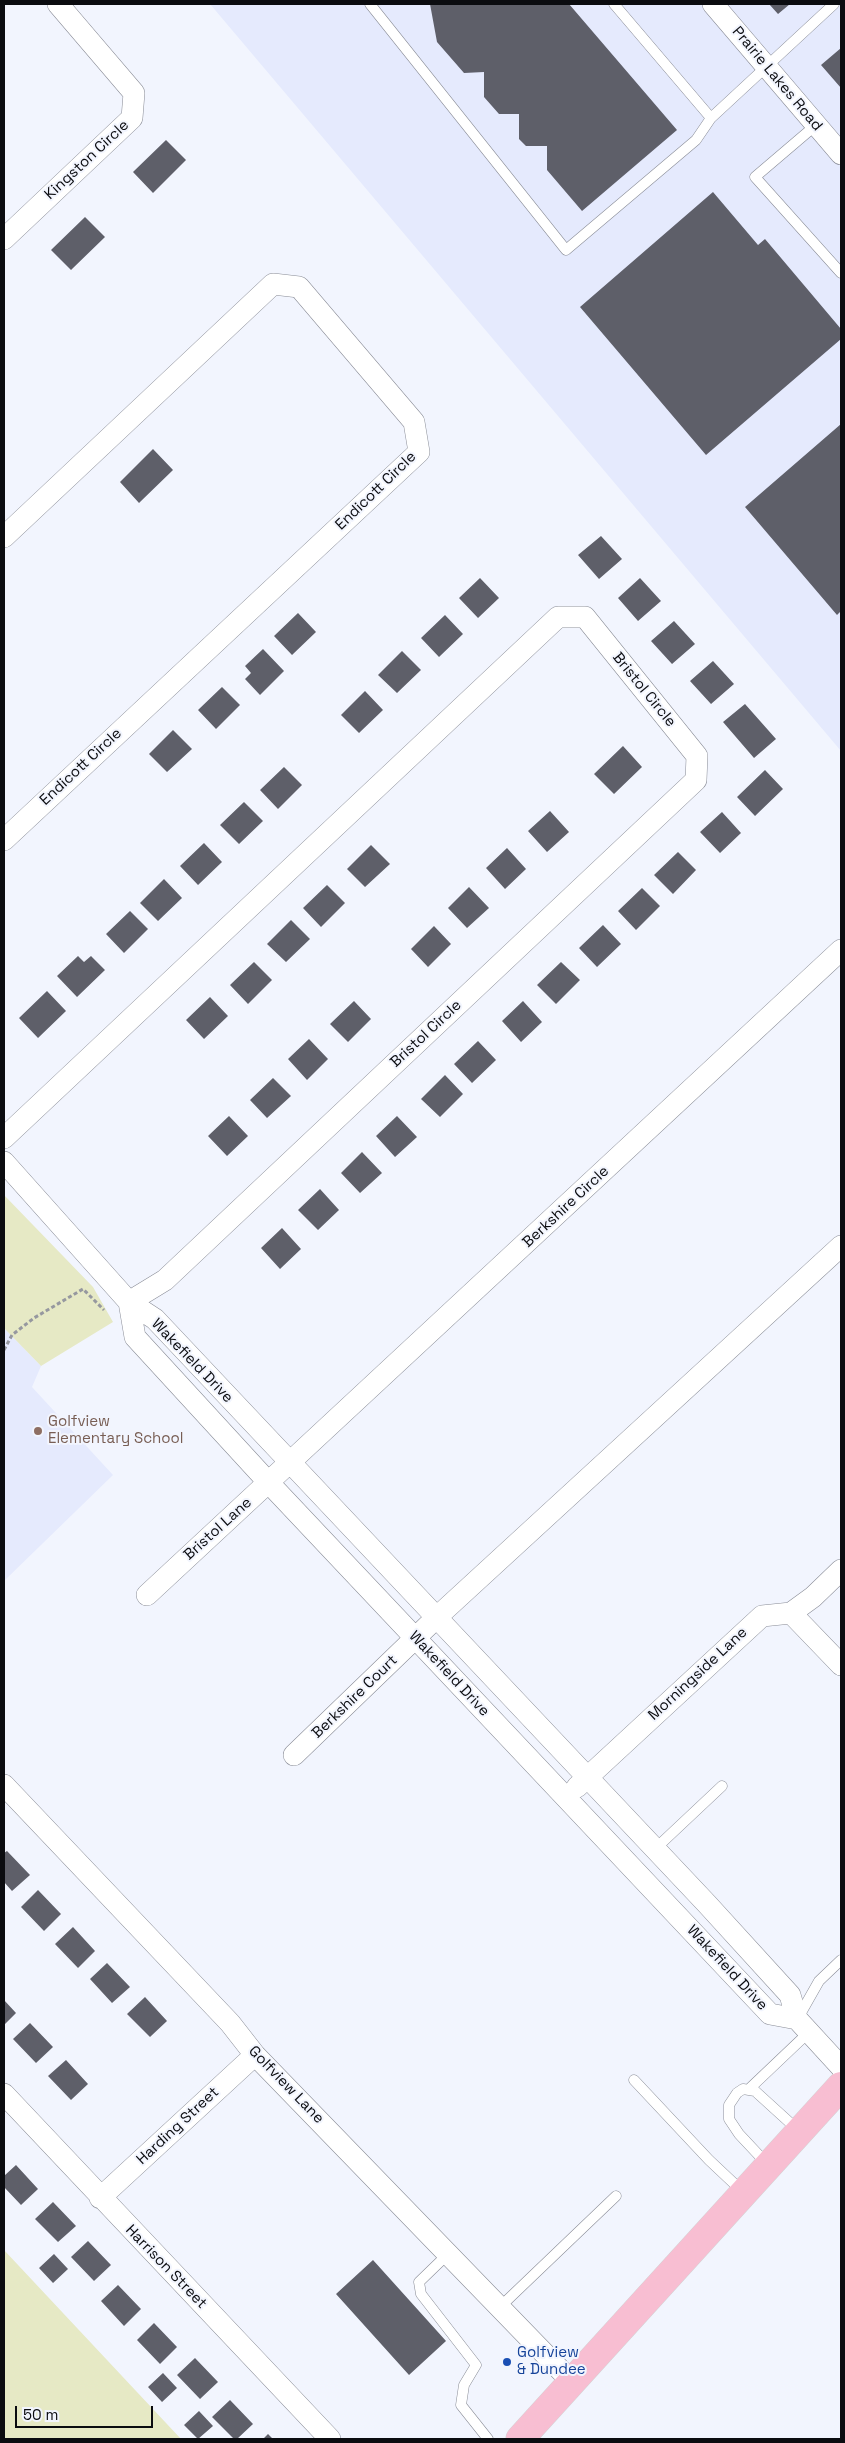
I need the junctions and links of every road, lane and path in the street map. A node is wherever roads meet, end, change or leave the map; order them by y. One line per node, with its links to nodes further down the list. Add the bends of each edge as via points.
1 (58, 4): 10 (street, Kingston Circle, via 134,93 132,118)
2 (370, 4): 7 (lane, via 566,250 696,140)
3 (614, 4): 7 (lane)
4 (713, 4): 6 (street, Prairie Lakes Road)
5 (834, 4): 6 (lane)
6 (766, 66): 7 (lane); 8 (street, Prairie Lakes Road)
7 (711, 118)
8 (816, 125): 9 (street, Prairie Lakes Road); 11 (lane, via 755,177)
9 (841, 154)
10 (4, 239)
11 (841, 273)
12 (4, 537): 13 (street, Endicott Circle, via 273,284 299,287 414,422 419,452)
13 (4, 840)
14 (841, 950): 21 (street, Berkshire Circle)
15 (4, 1138): 18 (street, Bristol Circle, via 558,617 585,617 697,756 696,780 165,1280)
16 (4, 1162): 18 (street, Wakefield Drive)
17 (841, 1246): 26 (street)
18 (129, 1302): 21 (street, Wakefield Drive, via 155,1319); 22 (street, Wakefield Drive, via 135,1337)
19 (104, 1310): 20 (path, via 83,1289 34,1318 12,1335)
20 (4, 1350)
21 (290, 1464): 22 (street, Bristol Lane); 26 (street, Wakefield Drive)
22 (268, 1484): 24 (street, Bristol Lane); 27 (street, Wakefield Drive)
23 (841, 1570): 25 (street)
24 (147, 1594)
25 (791, 1613): 28 (street); 30 (street, Morningside Lane, via 762,1616)
26 (438, 1617): 27 (street, Berkshire Court); 30 (street, Wakefield Drive)
27 (416, 1638): 29 (street, Berkshire Court); 33 (street, Wakefield Drive)
28 (841, 1665)
29 (294, 1755)
30 (586, 1777): 33 (street, Morningside Lane); 34 (street, Wakefield Drive)
31 (4, 1785): 39 (street, Golfview Lane, via 226,2018)
32 (722, 1786): 34 (lane)
33 (566, 1798): 36 (street, Wakefield Drive)
34 (655, 1849): 35 (street, Wakefield Drive)
35 (695, 1892): 36 (street); 38 (street, Wakefield Drive, via 790,1996)
36 (673, 1912): 38 (street, Wakefield Drive, via 770,2014)
37 (841, 1960): 38 (lane, via 819,1981)
38 (803, 2026): 40 (street, Wakefield Drive); 43 (lane)
39 (255, 2055): 49 (street, Harding Street); 50 (street, Golfview Lane)
40 (841, 2067)
41 (634, 2080): 47 (lane)
42 (841, 2086): 45 (main road)
43 (749, 2089): 45 (lane); 46 (lane, via 743,2089 732,2099 729,2119)
44 (4, 2094): 49 (street, Harrison Street)
45 (800, 2132): 46 (main road)
46 (769, 2166): 47 (main road)
47 (744, 2193): 52 (main road)
48 (616, 2196): 51 (lane)
49 (100, 2198): 53 (street, Harrison Street)
50 (449, 2254): 51 (street, Golfview Lane); 54 (lane, via 419,2282 421,2294 476,2365 464,2385 460,2405)
51 (500, 2307): 52 (street, Golfview Lane)
52 (572, 2382): 55 (main road)
53 (330, 2439)
54 (488, 2439)
55 (520, 2439)

